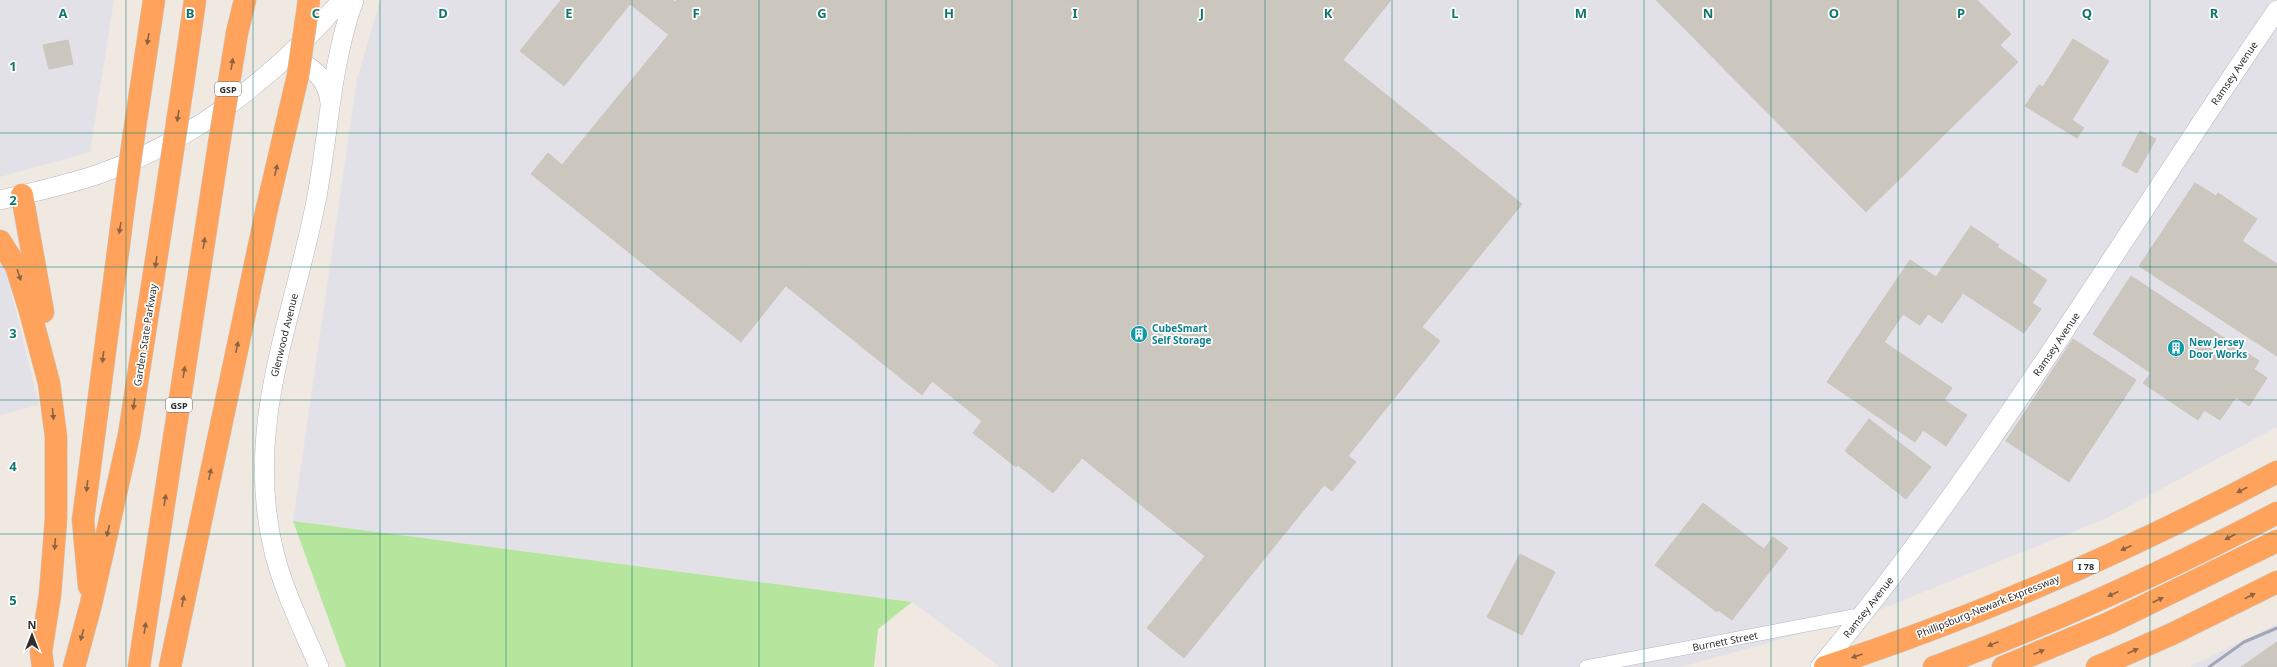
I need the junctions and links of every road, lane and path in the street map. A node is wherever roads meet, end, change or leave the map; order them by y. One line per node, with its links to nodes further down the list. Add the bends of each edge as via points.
1 (154, 0): 20 (highway, one-way to 20, bridge, via 126,190 83,520)
2 (195, 0): 20 (highway, Garden State Parkway, one-way to 20, bridge, via 129,435)
3 (241, 0): 9 (highway, GSP)
4 (245, 0): 9 (highway)
5 (309, 0): 25 (highway, one-way to 5, bridge, via 298,75)
6 (342, 0): 10 (street)
7 (354, 0): 11 (street, Glenwood Avenue, via 344,30)
8 (2277, 10): 21 (street, Ramsey Avenue, via 1972,469)
9 (236, 33): 24 (highway, GSP, one-way to 9, bridge)
10 (287, 59): 11 (street, via 300,62 315,72 326,88); 12 (street, via 233,104 172,142 100,173)
11 (330, 106): 26 (street, Glenwood Avenue, via 317,196 270,391 264,455 267,513 274,551 285,587)
12 (22, 195): 13 (street); 15 (highway, via 42,308)
13 (0, 200)
14 (0, 241): 15 (highway, one-way to 15, via 11,256 20,276)
15 (49, 383): 22 (highway, one-way to 22, via 56,437 57,494 51,580 41,652)
16 (2277, 472): 29 (highway, Phillipsburg-Newark Expressway / I 78, one-way to 29, via 2114,553 2003,601)
17 (2277, 513): 30 (highway, one-way to 30, via 2075,611)
18 (2277, 541): 31 (highway, one-way to 18, via 2116,620)
19 (2277, 582): 32 (highway, one-way to 19, via 2172,634)
20 (91, 604): 23 (highway, Garden State Parkway, one-way to 23)
21 (1864, 614): 27 (street, Burnett Street); 28 (street, Ramsey Avenue)
22 (43, 667)
23 (74, 667)
24 (139, 667)
25 (170, 667)
26 (319, 667)
27 (1586, 667)
28 (1820, 667)
29 (1825, 667)
30 (1934, 667)
31 (2003, 667)
32 (2097, 667)

